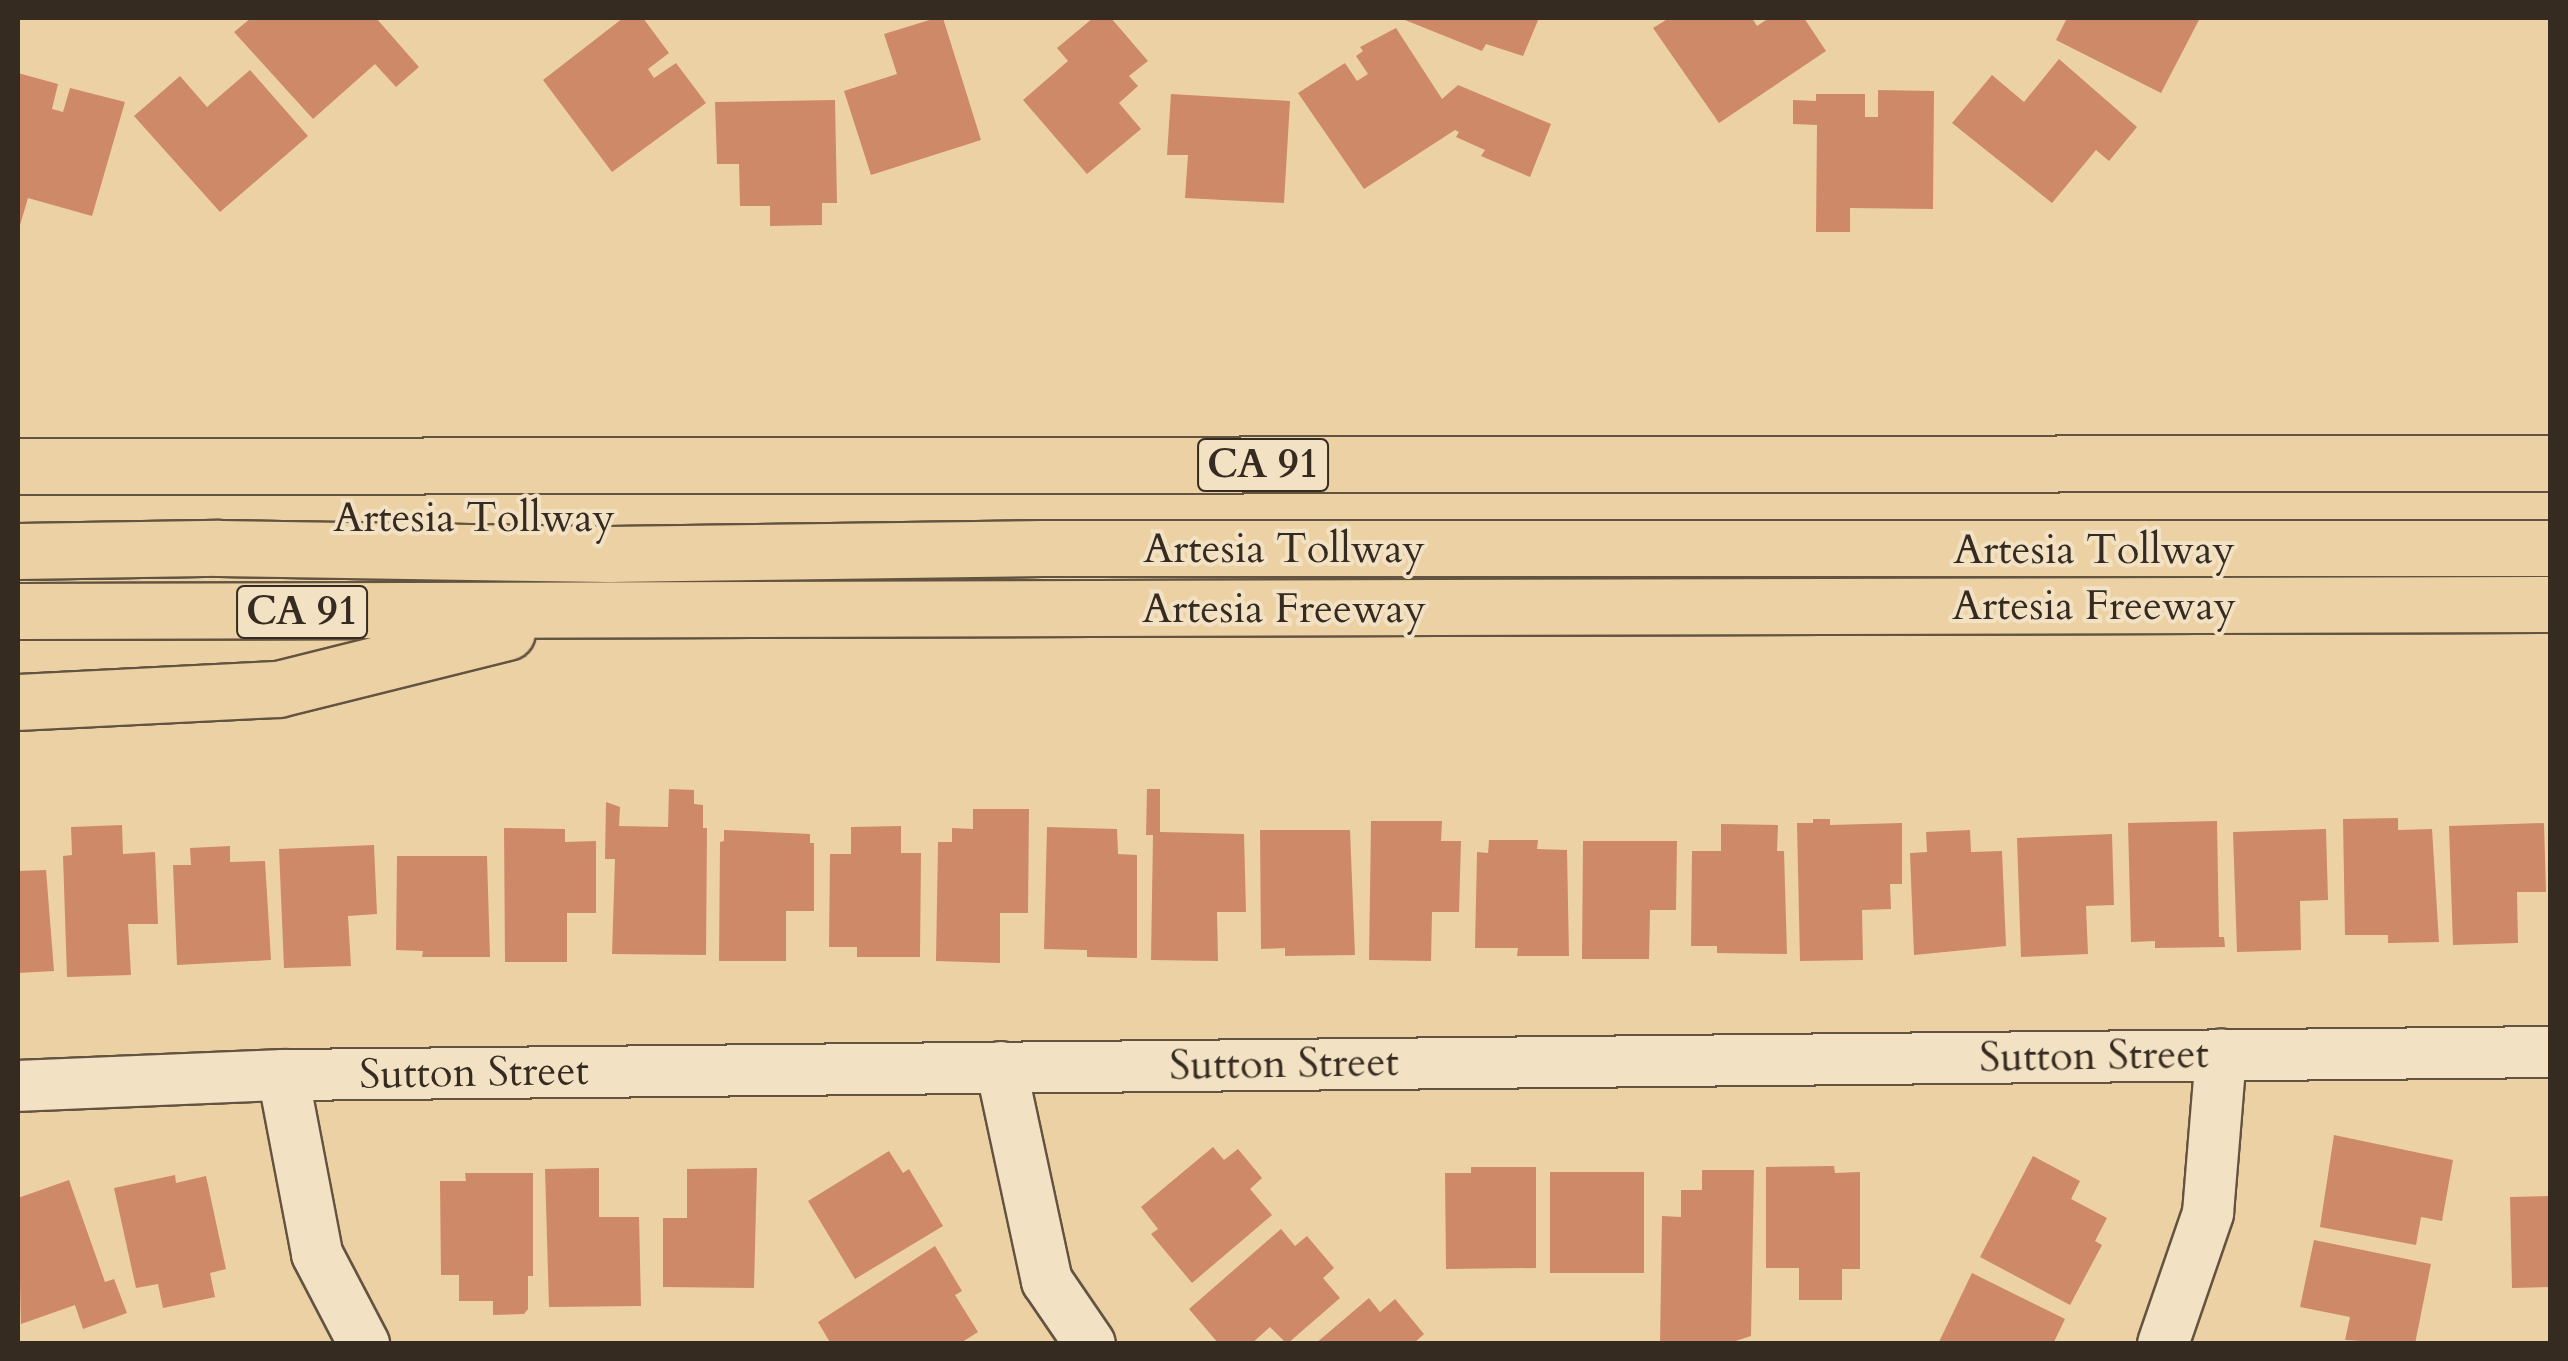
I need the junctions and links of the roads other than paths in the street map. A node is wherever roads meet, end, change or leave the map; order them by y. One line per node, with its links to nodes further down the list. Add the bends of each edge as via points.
1 (2537, 459): 2 (highway, CA 91)
2 (18, 466)
3 (2550, 512): 4 (highway, Artesia Tollway)
4 (18, 519)
5 (2550, 548): 6 (highway, Artesia Tollway)
6 (18, 551)
7 (2550, 604): 9 (highway, Artesia Freeway / CA 91)
8 (18, 612): 9 (highway, Artesia Freeway / CA 91)
9 (587, 612): 10 (highway, via 278,689)
10 (18, 702)
11 (2550, 1052): 12 (street, Sutton Street)
12 (2221, 1055): 13 (street, Sutton Street); 18 (street, via 2208,1213)
13 (1001, 1067): 14 (street, Sutton Street); 17 (street, via 1048,1281)
14 (282, 1076): 15 (street, Sutton Street); 16 (street, via 317,1254)
15 (18, 1086)
16 (364, 1344)
17 (1090, 1344)
18 (2163, 1344)

